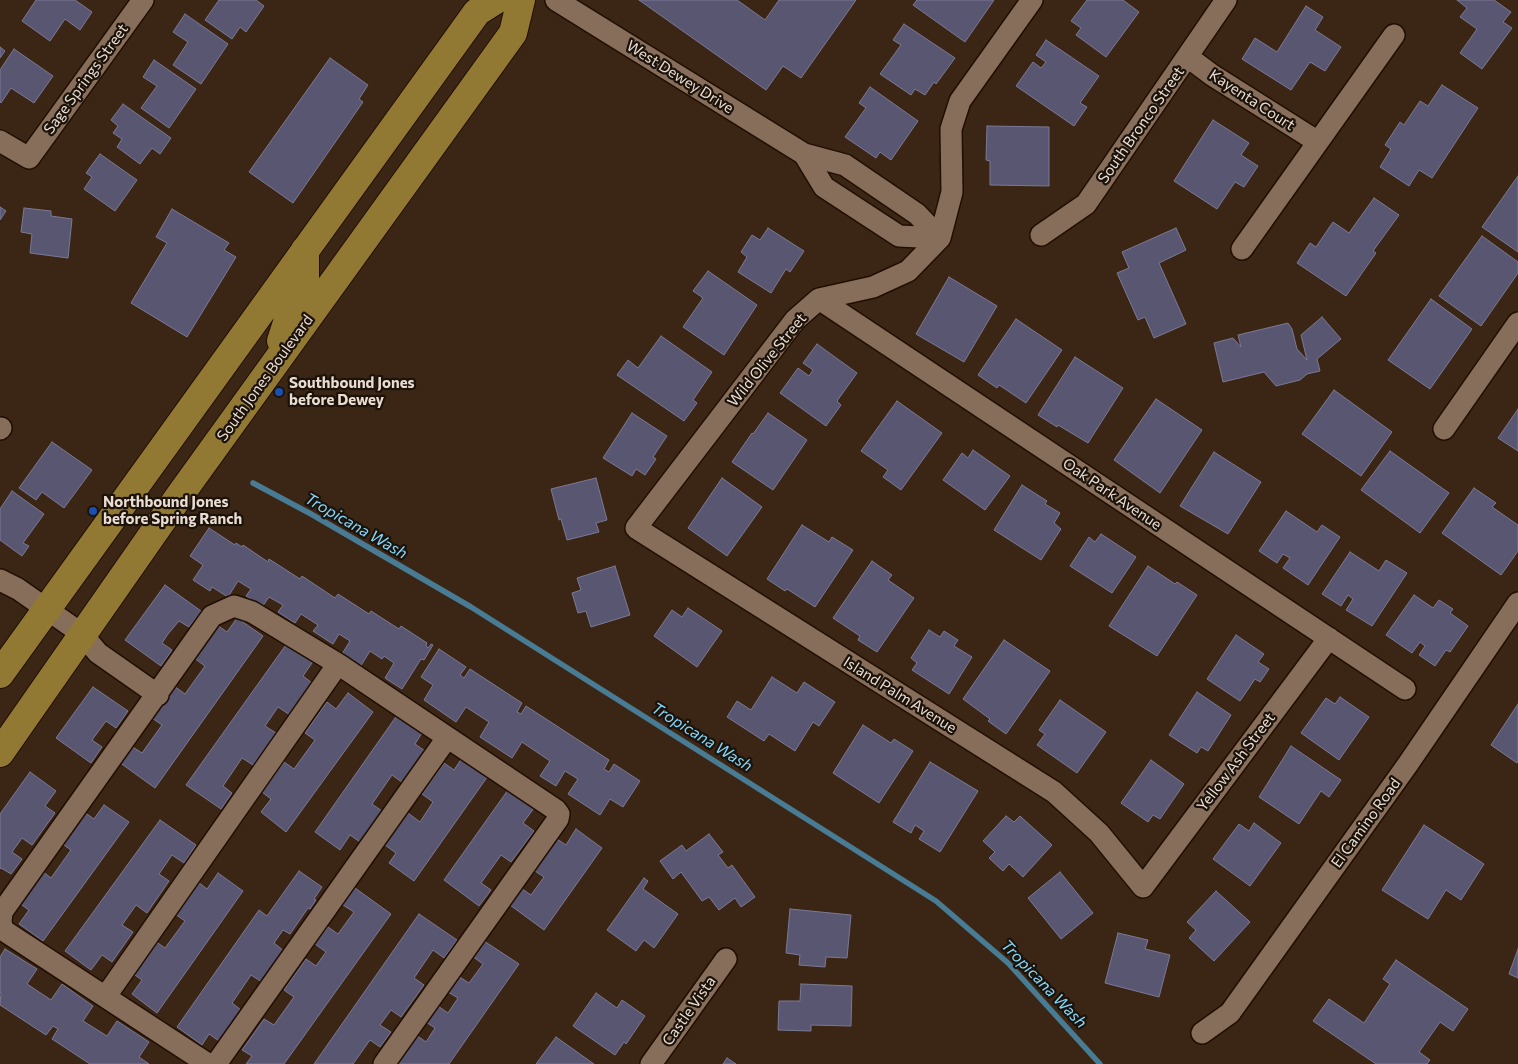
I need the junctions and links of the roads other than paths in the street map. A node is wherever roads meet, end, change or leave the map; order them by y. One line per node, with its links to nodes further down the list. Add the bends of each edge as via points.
1 (143, 0): 9 (street, Sage Springs Street, via 29,158)
2 (496, 0): 15 (main road, via 477,12)
3 (521, 0): 18 (main road, South Jones Boulevard, via 513,33)
4 (556, 0): 11 (street, West Dewey Drive)
5 (1032, 0): 13 (street, Wild Olive Street, via 960,101 951,129 952,192)
6 (1226, 0): 8 (street, South Bronco Street)
7 (1394, 35): 10 (street)
8 (1188, 57): 10 (street, Kayenta Court); 12 (street, South Bronco Street, via 1086,204)
9 (0, 141)
10 (1318, 142): 14 (street)
11 (804, 154): 13 (street, West Dewey Drive, via 845,165 918,214); 13 (street, West Dewey Drive, via 824,188 899,236)
12 (1041, 235)
13 (940, 238): 16 (street, Wild Olive Street, via 908,271 873,287)
14 (1242, 248)
15 (305, 250): 18 (main road, via 305,285 294,304); 22 (main road)
16 (819, 299): 20 (street, Wild Olive Street, via 795,320); 25 (street, Oak Park Avenue)
17 (1518, 323): 19 (street)
18 (273, 367): 24 (main road, South Jones Boulevard)
19 (1444, 429)
20 (636, 528): 32 (street, Island Palm Avenue, via 1054,792 1099,833)
21 (0, 580): 22 (street)
22 (47, 609): 24 (street); 27 (main road)
23 (1515, 612): 35 (street, El Camino Road, via 1230,1013)
24 (82, 634): 29 (street, via 98,653); 31 (main road, South Jones Boulevard)
25 (1329, 638): 28 (street, Oak Park Avenue); 32 (street, Yellow Ash Street)
26 (338, 664): 29 (street, via 252,612 234,606 212,616); 30 (street); 34 (street)
27 (0, 674)
28 (1405, 688)
29 (158, 695): 34 (street, via 2,912 3,930)
30 (447, 738): 37 (street); 38 (street, via 556,810 558,818)
31 (0, 753)
32 (1143, 887)
33 (726, 959): 39 (street, Castle Vista)
34 (106, 996): 36 (street)
35 (1202, 1033)
36 (208, 1064)
37 (216, 1064)
38 (384, 1064)
39 (651, 1064)

